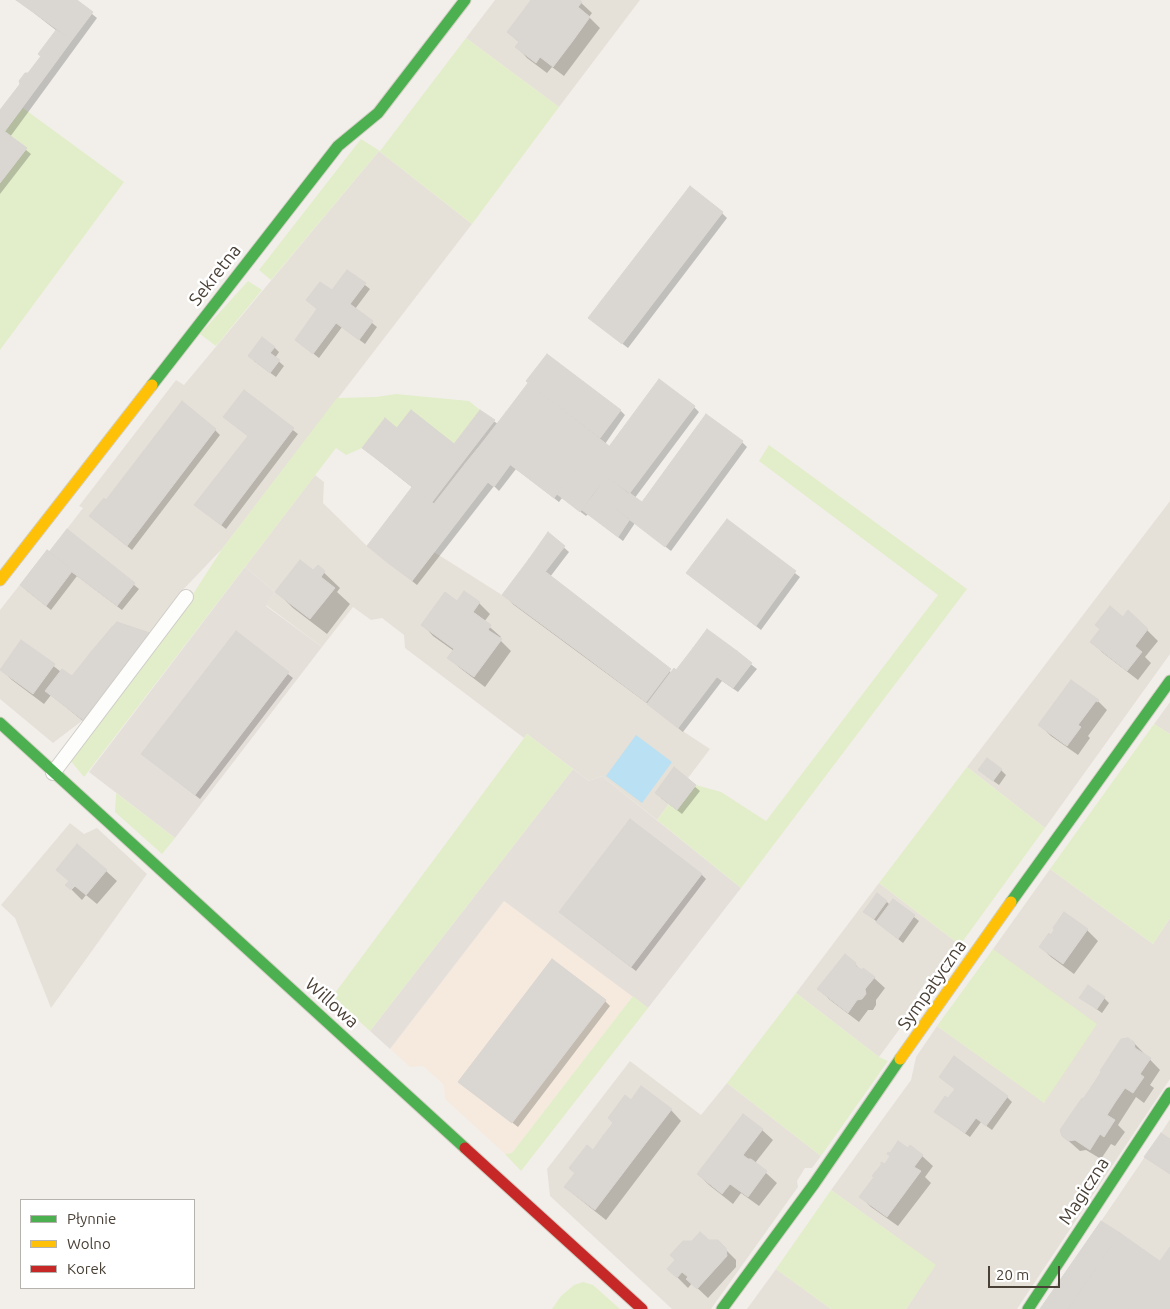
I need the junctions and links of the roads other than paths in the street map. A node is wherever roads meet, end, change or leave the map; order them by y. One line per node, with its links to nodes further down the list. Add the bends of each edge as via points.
1 (465, 0): 2 (street, Sekretna, via 378,114 338,146)
2 (0, 580)
3 (186, 597): 6 (lane)
4 (1170, 681): 9 (street, Sympatyczna)
5 (0, 723): 6 (street, Willowa)
6 (53, 773): 8 (street, Willowa)
7 (1170, 1093): 10 (street, Magiczna)
8 (642, 1309)
9 (722, 1309)
10 (1028, 1309)

